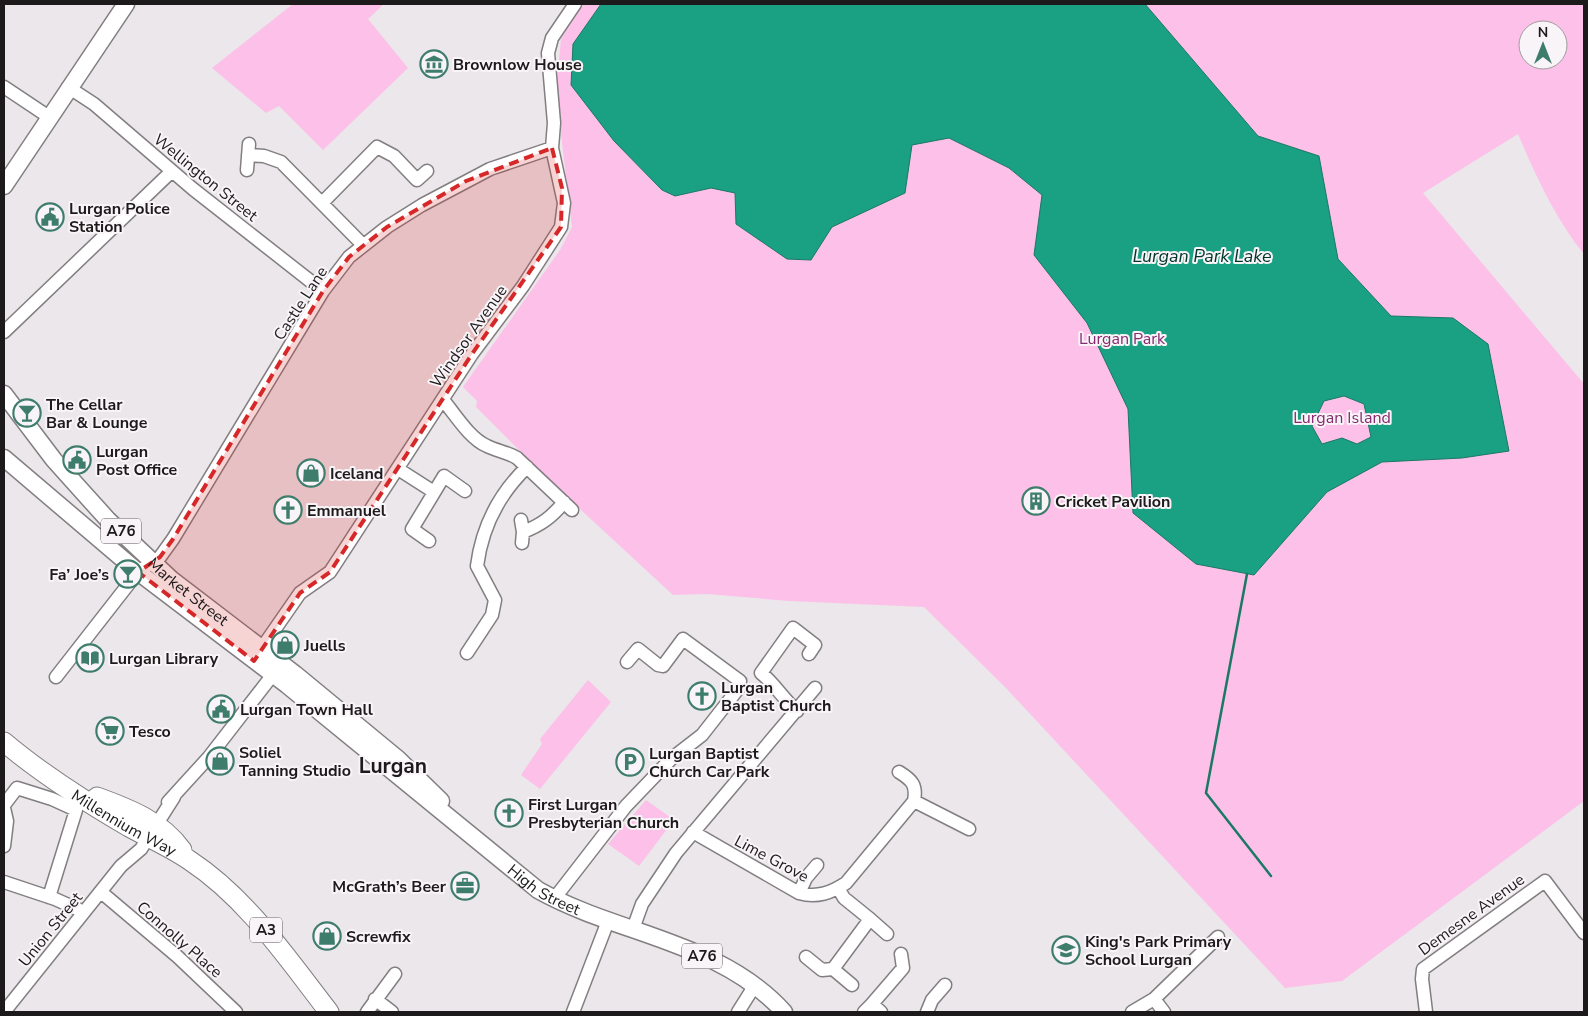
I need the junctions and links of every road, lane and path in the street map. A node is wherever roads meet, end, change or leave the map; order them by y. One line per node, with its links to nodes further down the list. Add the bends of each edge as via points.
1 (126, 4): 4 (main road)
2 (575, 4): 6 (street, Windsor Avenue, via 552,38 548,53 554,123)
3 (4, 87): 5 (street)
4 (68, 87): 5 (main road); 8 (street, Wellington Street, via 94,104)
5 (50, 117): 10 (main road)
6 (552, 148): 12 (street, Castle Lane, via 500,165 466,181); 16 (street, Windsor Avenue, via 564,203 561,227)
7 (247, 170): 11 (street, via 249,150 281,162)
8 (172, 171): 13 (street, Wellington Street); 14 (street)
9 (427, 171): 11 (street, via 417,180 394,156 377,147)
10 (4, 186)
11 (323, 202): 12 (street)
12 (363, 245): 13 (street, Castle Lane)
13 (323, 291): 24 (street, Castle Lane, via 173,539)
14 (4, 332)
15 (5, 398): 24 (main road, Market Street / A76, via 95,506)
16 (443, 400): 18 (street, via 477,439 506,452); 19 (street, Windsor Avenue)
17 (4, 458): 25 (main road, Market Street / A76)
18 (527, 467): 22 (street, via 568,506); 27 (street, via 500,498 488,521 477,566 495,600 492,615)
19 (398, 469): 21 (street); 26 (street, Windsor Avenue, via 330,572 300,593)
20 (465, 491): 21 (street, via 444,476)
21 (434, 492): 23 (street, via 412,529)
22 (522, 532)
23 (429, 540)
24 (154, 561): 25 (street, Castle Lane); 26 (main road, Market Street / A76)
25 (138, 572): 26 (main road, Market Street / A76); 31 (street, Castle Lane, via 70,649)
26 (257, 654): 30 (main road, Market Street / A76)
27 (467, 654)
28 (809, 654): 33 (street, via 816,645 793,628 761,673)
29 (627, 662): 49 (street, via 638,649 663,666 683,639 740,681 738,689 702,735 671,759 626,806)
30 (278, 670): 39 (street, Union Street); 49 (main road, High Street / A76, via 538,890)
31 (56, 677)
32 (815, 688): 33 (street)
33 (797, 711): 41 (street)
34 (4, 742): 36 (highway, Millennium Way / A3)
35 (899, 772): 37 (street, via 912,780 916,790)
36 (61, 784): 39 (highway, Millennium Way / A3); 39 (highway, Millennium Way / A3, via 88,794)
37 (914, 801): 40 (street); 45 (street, Lime Grove, via 846,883)
38 (4, 806): 42 (street, via 7,821); 48 (street, via 17,788 76,810)
39 (149, 829): 46 (street, Union Street, via 141,848); 69 (highway, Millennium Way / A3, via 232,894 264,927)
40 (969, 830)
41 (693, 832): 47 (street, Lime Grove); 53 (street, via 661,873 642,904)
42 (4, 846)
43 (817, 865): 47 (street)
44 (4, 882): 48 (street)
45 (838, 888): 47 (street, Lime Grove, via 818,896); 51 (street, via 844,898)
46 (100, 892): 50 (street, Union Street); 68 (street, Connolly Place, via 178,957)
47 (799, 893)
48 (50, 897): 50 (street)
49 (554, 899): 52 (main road, High Street / A76)
50 (84, 912): 67 (street, Union Street)
51 (870, 919): 55 (street); 59 (street)
52 (608, 921): 53 (main road, A76); 72 (street)
53 (633, 929): 61 (main road, A76, via 714,961)
54 (1584, 933): 78 (street, Demesne Avenue, via 1546,881 1423,969)
55 (887, 934)
56 (1218, 937): 64 (street)
57 (901, 954): 66 (street, via 903,968)
58 (806, 957): 59 (street, via 822,970)
59 (832, 969): 62 (street)
60 (395, 974): 65 (street)
61 (755, 985): 73 (street); 74 (main road, A76)
62 (852, 985)
63 (944, 985): 75 (street)
64 (1154, 998): 76 (street); 77 (street)
65 (375, 999): 70 (street); 71 (street)
66 (873, 1009)
67 (4, 1012)
68 (236, 1012)
69 (329, 1012)
70 (366, 1012)
71 (392, 1012)
72 (573, 1012)
73 (738, 1012)
74 (784, 1012)
75 (927, 1012)
76 (1132, 1012)
77 (1164, 1012)
78 (1426, 1012)

